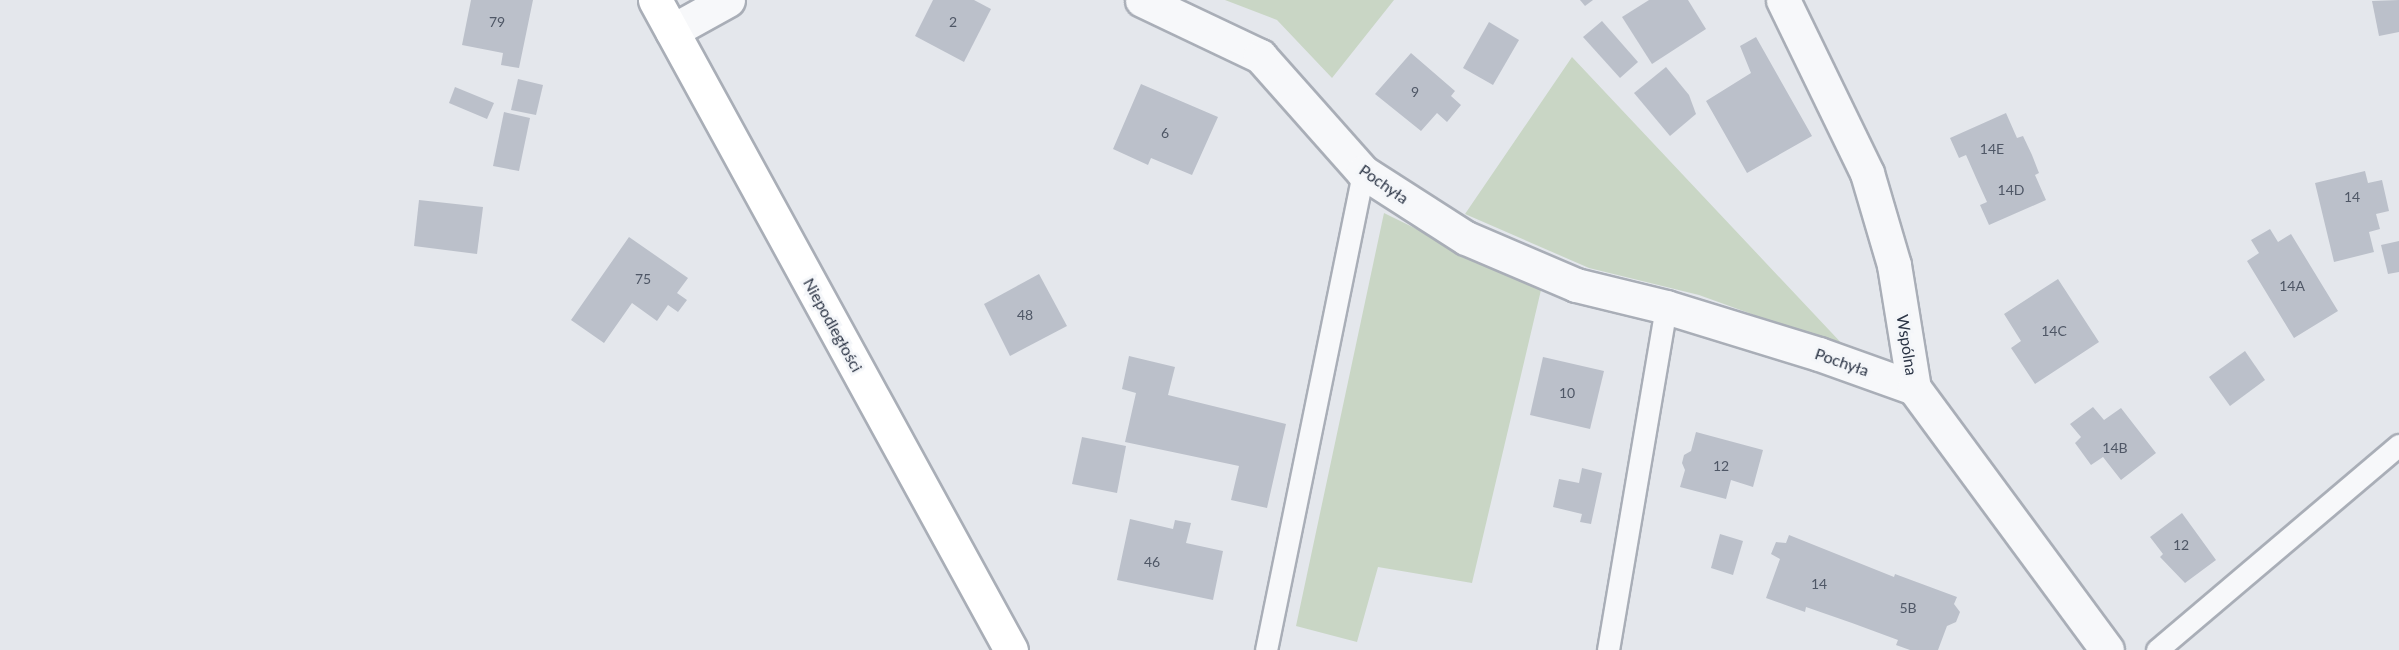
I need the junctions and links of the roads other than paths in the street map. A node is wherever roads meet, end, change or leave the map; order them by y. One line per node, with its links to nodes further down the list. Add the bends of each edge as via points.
1 (655, 0): 5 (street, Niepodległości)
2 (728, 0): 5 (street)
3 (1142, 0): 6 (street, Pochyła, via 1260,56)
4 (1784, 0): 8 (street, Wspólna, via 1867,173 1894,265)
5 (672, 31): 10 (street, Niepodległości)
6 (1363, 172): 7 (street, Pochyła, via 1466,238 1576,285); 11 (lane)
7 (1666, 307): 8 (street, Pochyła); 12 (lane)
8 (1914, 388): 13 (street, Wspólna)
9 (2399, 445): 14 (lane)
10 (1011, 650)
11 (1266, 650)
12 (1608, 650)
13 (2107, 650)
14 (2157, 650)

